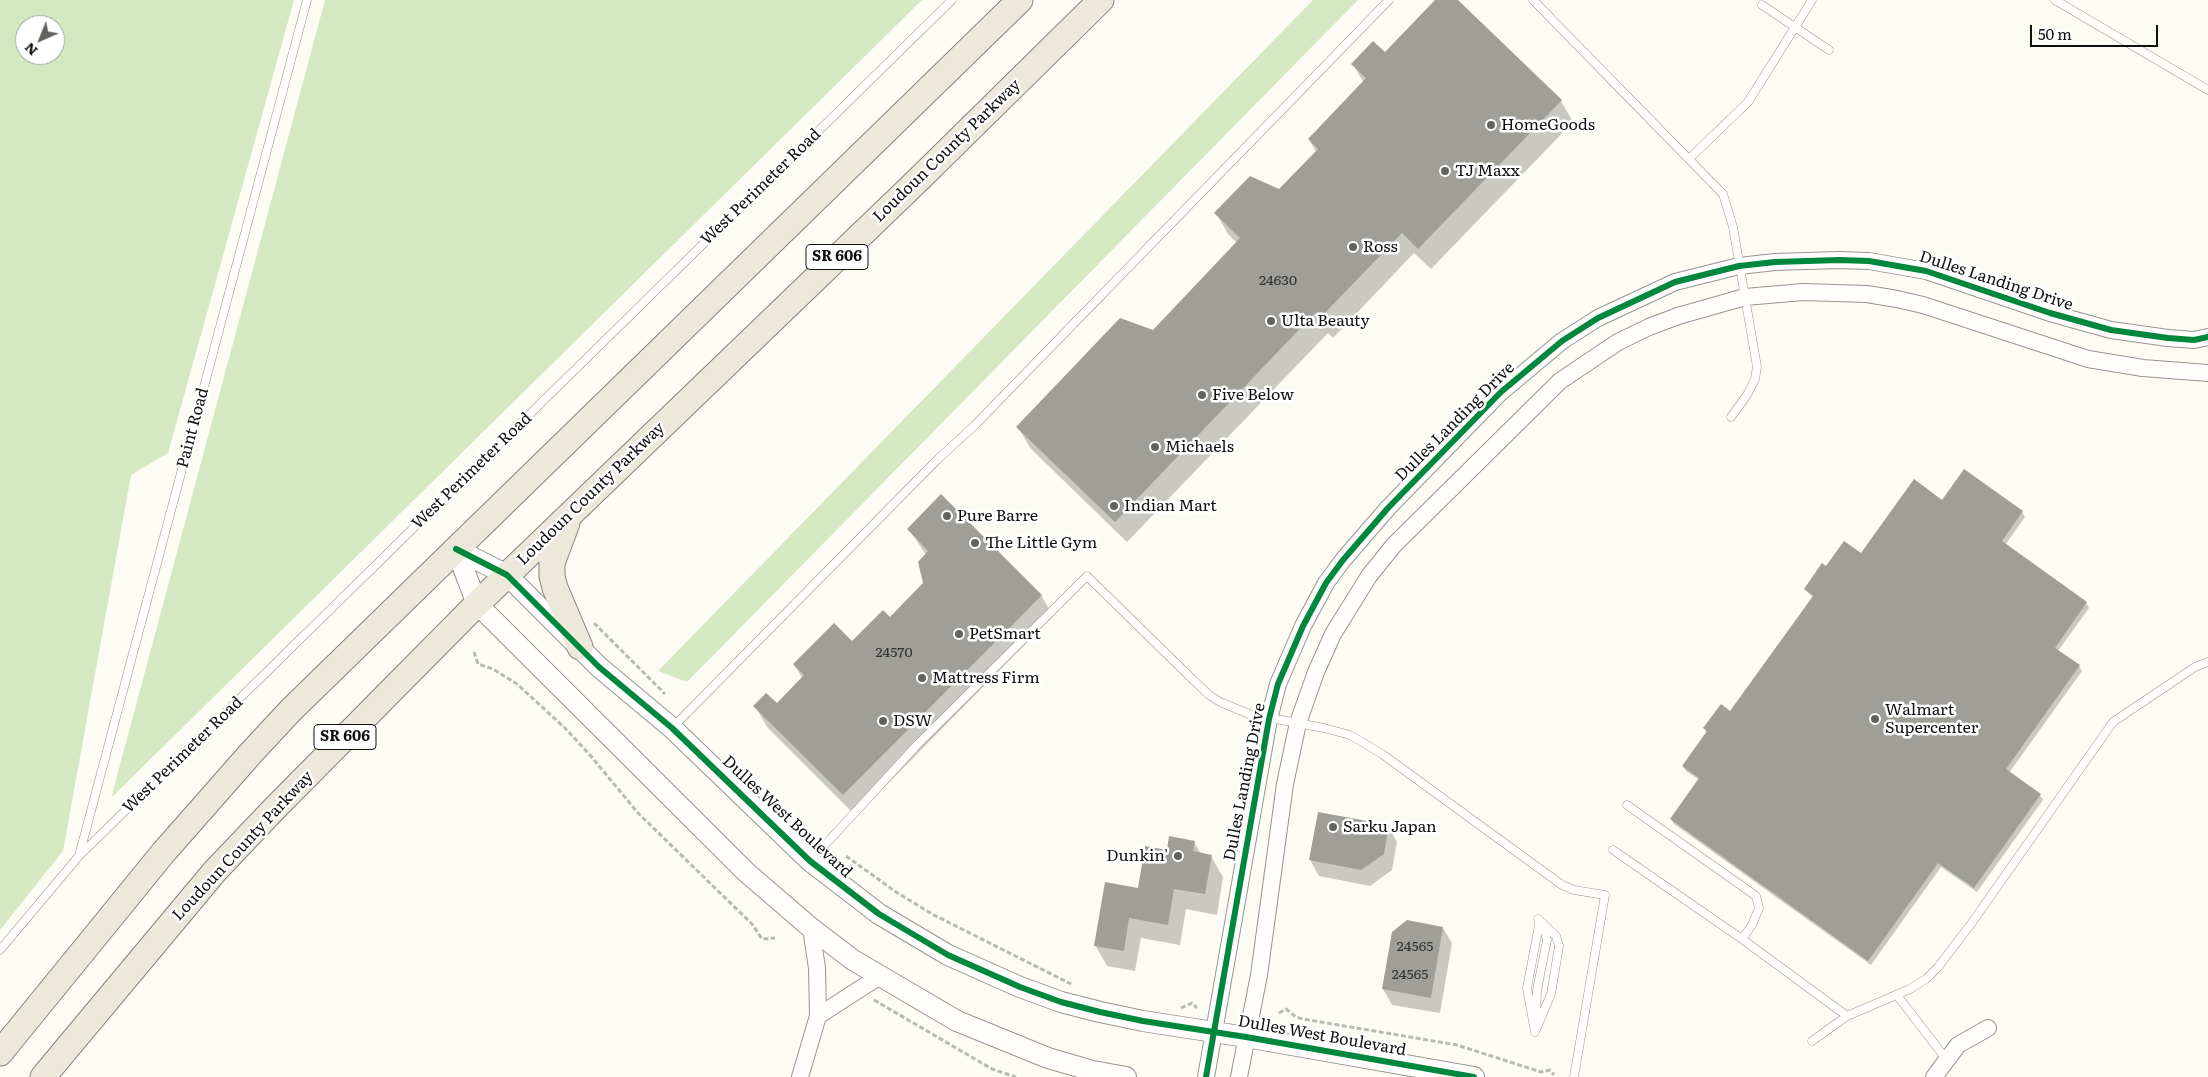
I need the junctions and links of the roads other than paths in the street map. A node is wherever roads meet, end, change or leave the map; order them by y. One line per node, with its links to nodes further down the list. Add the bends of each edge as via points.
1 (306, 0): 30 (lane, Paint Road)
2 (952, 0): 30 (lane, West Perimeter Road)
3 (1020, 0): 20 (main road)
4 (1101, 0): 19 (main road, Loudoun County Parkway / SR 606)
5 (1389, 0): 27 (lane, via 974,426)
6 (1533, 0): 13 (lane)
7 (1812, 0): 10 (lane)
8 (2055, 0): 12 (lane)
9 (1762, 5): 10 (lane)
10 (1795, 28): 11 (lane); 13 (lane, via 1748,102)
11 (1828, 50)
12 (2208, 90)
13 (1690, 158): 14 (lane, via 1723,194 1733,227)
14 (1739, 266): 15 (lane); 16 (street, Dulles Landing Drive, via 1810,260 1888,264 1926,271 2080,323 2142,335 2194,340); 25 (street, Dulles Landing Drive, via 1675,282 1598,318 1562,341 1502,392 1388,508 1326,583 1278,684)
15 (1745, 297): 17 (street, via 1803,292 1867,294 1923,305 2088,359 2143,368); 18 (lane, via 1757,367 1747,395); 26 (street, via 1649,327 1604,351 1560,381 1394,545 1369,576 1333,634)
16 (2208, 337)
17 (2208, 373)
18 (1731, 417)
19 (572, 513): 21 (main road, Loudoun County Parkway / SR 606); 23 (main road, via 552,563 552,576)
20 (456, 549): 21 (street, Dulles West Boulevard); 22 (street); 45 (main road, via 251,753 129,894)
21 (506, 575): 22 (main road, Loudoun County Parkway / SR 606); 23 (street, Dulles West Boulevard)
22 (477, 604): 33 (street, via 725,852); 47 (main road, Loudoun County Parkway / SR 606, via 216,871)
23 (580, 647): 27 (street, Dulles West Boulevard)
24 (2208, 662): 37 (lane, via 2114,722 1947,956 1926,978)
25 (1269, 719): 26 (lane); 31 (lane, via 1231,708 1209,695 1087,576 917,745); 41 (street, Dulles Landing Drive)
26 (1298, 723): 43 (street, via 1286,784 1259,975); 53 (lane, via 1336,730 1362,742 1562,885 1605,896)
27 (672, 728): 31 (street, Dulles West Boulevard)
28 (1626, 805): 34 (lane, via 1756,896 1759,908)
29 (1613, 850): 34 (lane)
30 (79, 856): 35 (lane, West Perimeter Road)
31 (810, 861): 41 (street, Dulles West Boulevard, via 879,914 920,940 985,973 1061,1002 1143,1021)
32 (1540, 921): 42 (lane, via 1527,988); 42 (lane, via 1547,940); 42 (lane, via 1556,936 1558,946 1551,994)
33 (811, 928): 36 (street); 38 (street, via 817,968)
34 (1742, 938): 39 (lane)
35 (0, 950)
36 (880, 976): 38 (street); 49 (street, via 957,1021 1006,1042 1057,1061)
37 (1896, 995): 39 (lane); 46 (lane)
38 (818, 1016): 48 (street)
39 (1847, 1016): 44 (lane)
40 (1988, 1028): 46 (street, via 1958,1045)
41 (1213, 1032): 43 (street, Dulles West Boulevard); 50 (street, Dulles Landing Drive)
42 (1535, 1032)
43 (1246, 1037): 51 (street); 52 (street, Dulles West Boulevard)
44 (1812, 1041)
45 (0, 1053)
46 (1946, 1059): 54 (street)
47 (43, 1077)
48 (800, 1077)
49 (1126, 1077)
50 (1206, 1077)
51 (1239, 1077)
52 (1474, 1077)
53 (1574, 1077)
54 (1934, 1077)

